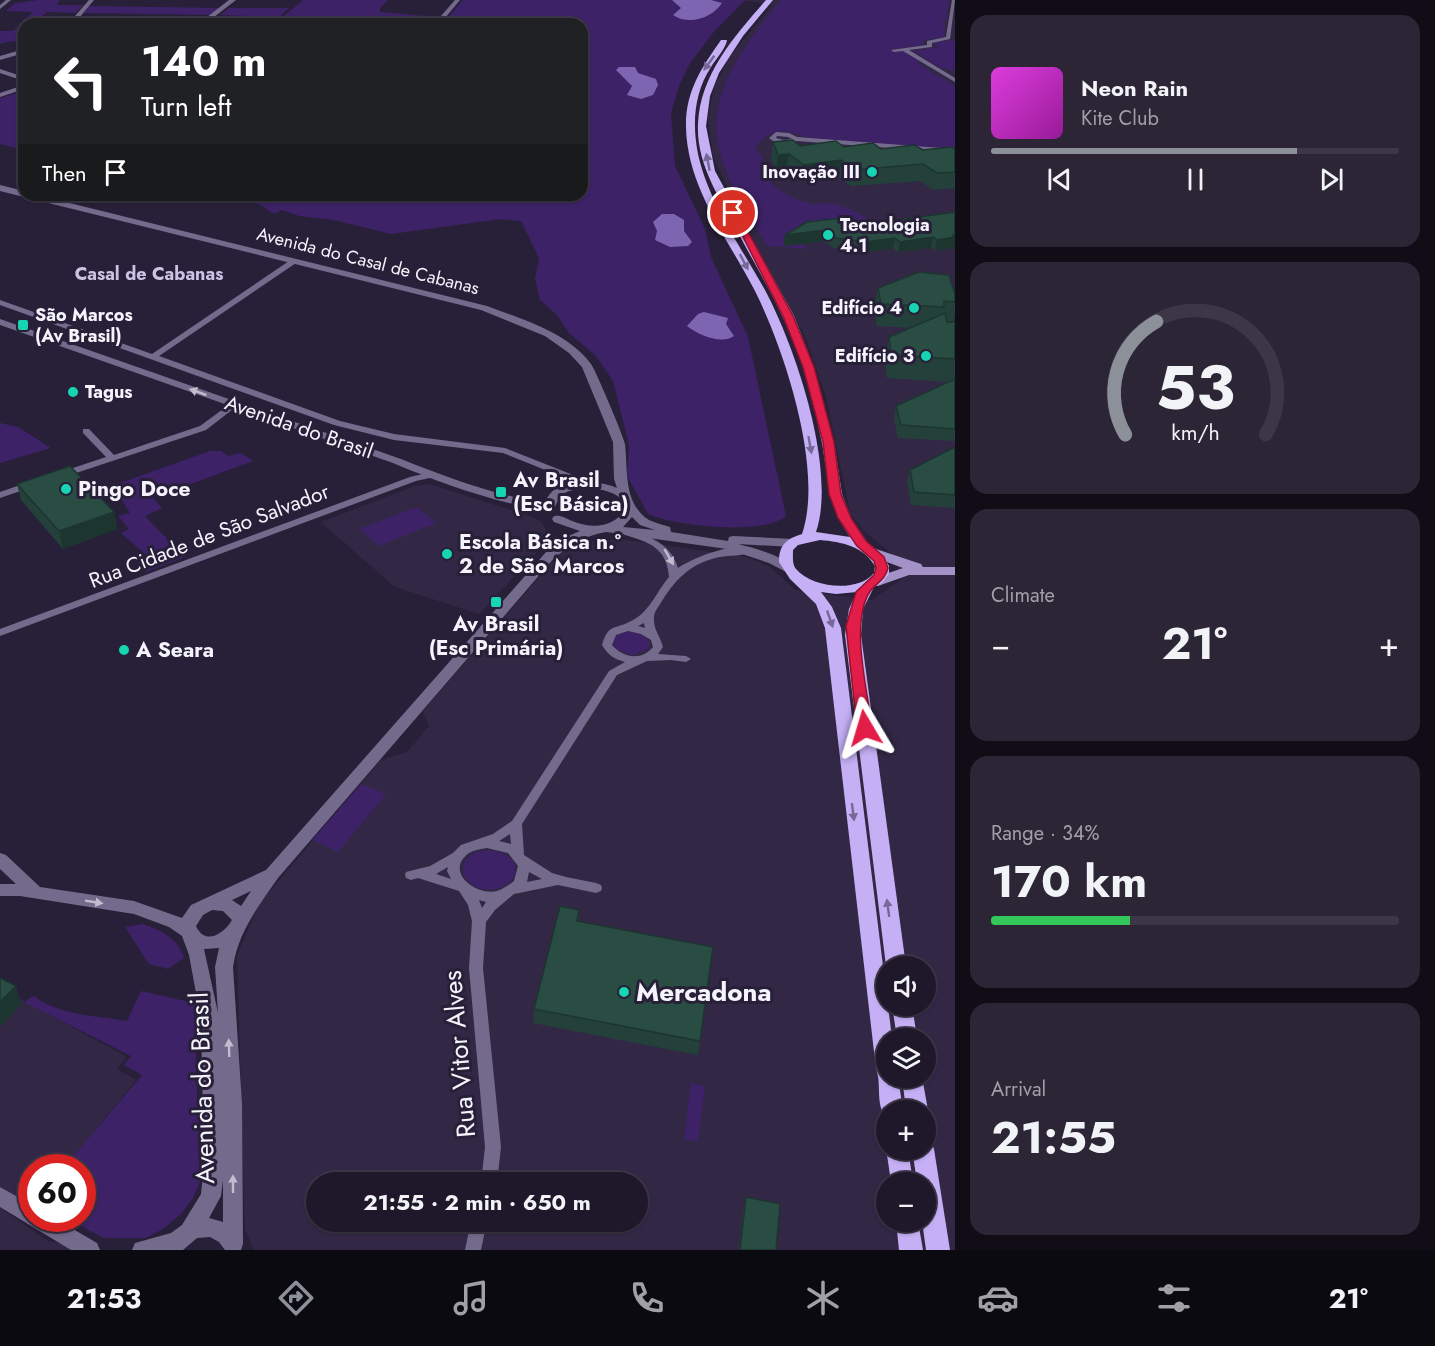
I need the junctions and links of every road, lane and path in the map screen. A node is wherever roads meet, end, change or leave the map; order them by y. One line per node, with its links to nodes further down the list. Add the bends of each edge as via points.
1 (9, 0): 8 (street)
2 (92, 0): 9 (street)
3 (233, 0): 10 (street)
4 (458, 0): 11 (street)
5 (758, 0): 44 (main road, one-way to 44, via 703,72 693,96 689,127 697,171 773,317 792,367 817,496 816,518)
6 (770, 0): 46 (main road, one-way to 6, via 844,518 835,494 828,442 808,367 788,316 710,171 702,126 706,96 715,73)
7 (954, 0): 12 (street, via 948,38 929,42 930,46)
8 (0, 8)
9 (76, 18)
10 (209, 18)
11 (442, 18)
12 (904, 49): 13 (street); 18 (street)
13 (894, 50)
14 (18, 53): 15 (street)
15 (0, 58)
16 (0, 71): 17 (street)
17 (18, 77)
18 (955, 80)
19 (18, 89): 20 (street)
20 (0, 95)
21 (796, 139): 22 (street)
22 (955, 151)
23 (0, 188): 24 (street, Avenida do Casal de Cabanas)
24 (18, 193)
25 (50, 201): 26 (street, Avenida do Casal de Cabanas)
26 (295, 261): 29 (street); 33 (street, Avenida do Casal de Cabanas, via 484,308 549,334 573,351 591,373 619,442)
27 (0, 302): 29 (street)
28 (0, 322): 30 (street, Avenida do Brasil, one-way to 28)
29 (153, 357): 34 (street, via 352,427 394,437 494,448)
30 (234, 404): 32 (street, via 203,428); 35 (street, Avenida do Brasil)
31 (86, 431): 32 (street)
32 (112, 458): 36 (street)
33 (619, 463): 38 (street, via 611,475); 41 (street, Avenida do Casal de Cabanas, via 620,479)
34 (542, 465): 38 (street); 40 (street, via 557,480)
35 (431, 475): 40 (street, Avenida do Brasil, via 514,502); 56 (street, Rua Cidade de São Salvador)
36 (52, 478)
37 (42, 481): 39 (street)
38 (590, 484): 40 (street, via 571,486); 41 (street, via 614,489)
39 (0, 495)
40 (551, 502): 42 (street)
41 (630, 505): 43 (street, via 623,521); 45 (street, via 644,522 664,529 761,543)
42 (558, 519): 43 (street, via 574,527); 48 (street, via 560,535)
43 (604, 529): 47 (street); 48 (street, via 570,540); 52 (street, one-way to 52, via 642,537 663,547 673,562)
44 (807, 537): 45 (main road); 46 (main road, via 834,536)
45 (793, 543): 51 (main road, via 785,556)
46 (867, 548): 49 (main road, via 888,559); 53 (main road, via 882,568)
47 (747, 551): 51 (street, via 778,561); 52 (street, via 707,557)
48 (551, 554): 66 (street)
49 (928, 570): 50 (main road); 53 (main road, via 898,573)
50 (955, 571)
51 (792, 572): 53 (main road, via 803,581 829,589 856,589); 78 (main road, one-way to 78, via 819,597 833,628)
52 (674, 577): 54 (street)
53 (870, 584): 77 (main road, one-way to 53, via 853,635 856,609)
54 (649, 615): 55 (street); 57 (street, via 648,626)
55 (621, 629): 57 (street, via 640,629); 58 (street, via 608,637)
56 (0, 633)
57 (656, 640): 59 (street, via 656,651); 59 (street, via 683,658)
58 (608, 649): 59 (street, via 621,658); 60 (street, via 614,662)
59 (643, 659): 60 (street)
60 (613, 673): 61 (street)
61 (516, 824): 62 (street); 64 (street)
62 (478, 844): 63 (street); 64 (street, via 496,843)
63 (458, 855): 68 (street, Rua Vitor Alves, via 452,874); 68 (street, via 446,864 415,874)
64 (520, 857): 67 (street, via 533,870); 71 (street, via 525,872)
65 (0, 859): 72 (street)
66 (272, 874): 73 (street); 75 (street, Avenida do Brasil)
67 (555, 881): 69 (street); 71 (street)
68 (462, 888): 71 (street, via 490,897); 74 (street, Rua Vitor Alves, via 474,904)
69 (596, 888)
70 (0, 890): 72 (street)
71 (511, 891): 74 (street, via 490,906)
72 (36, 893): 76 (street, one-way to 76, via 151,910 173,918)
73 (209, 904): 75 (street, via 233,908); 76 (street, via 191,916)
74 (479, 921): 80 (street, Rua Vitor Alves, via 476,968 493,1147)
75 (238, 927): 76 (street, via 213,944 196,940); 87 (street, Avenida do Brasil, one-way to 75, via 232,1104 224,967 227,945)
76 (189, 933): 86 (street, Avenida do Brasil, via 198,955 210,1020 214,1166 211,1196)
77 (895, 956)
78 (881, 1028)
79 (925, 1160): 92 (main road)
80 (490, 1172)
81 (0, 1196): 82 (street)
82 (18, 1207)
83 (58, 1232): 88 (street)
84 (476, 1232): 90 (street)
85 (909, 1232): 91 (main road)
86 (179, 1241): 87 (street, via 200,1227 220,1230); 89 (street)
87 (233, 1246)
88 (85, 1249)
89 (142, 1250)
90 (472, 1250)
91 (911, 1250)
92 (938, 1250)

